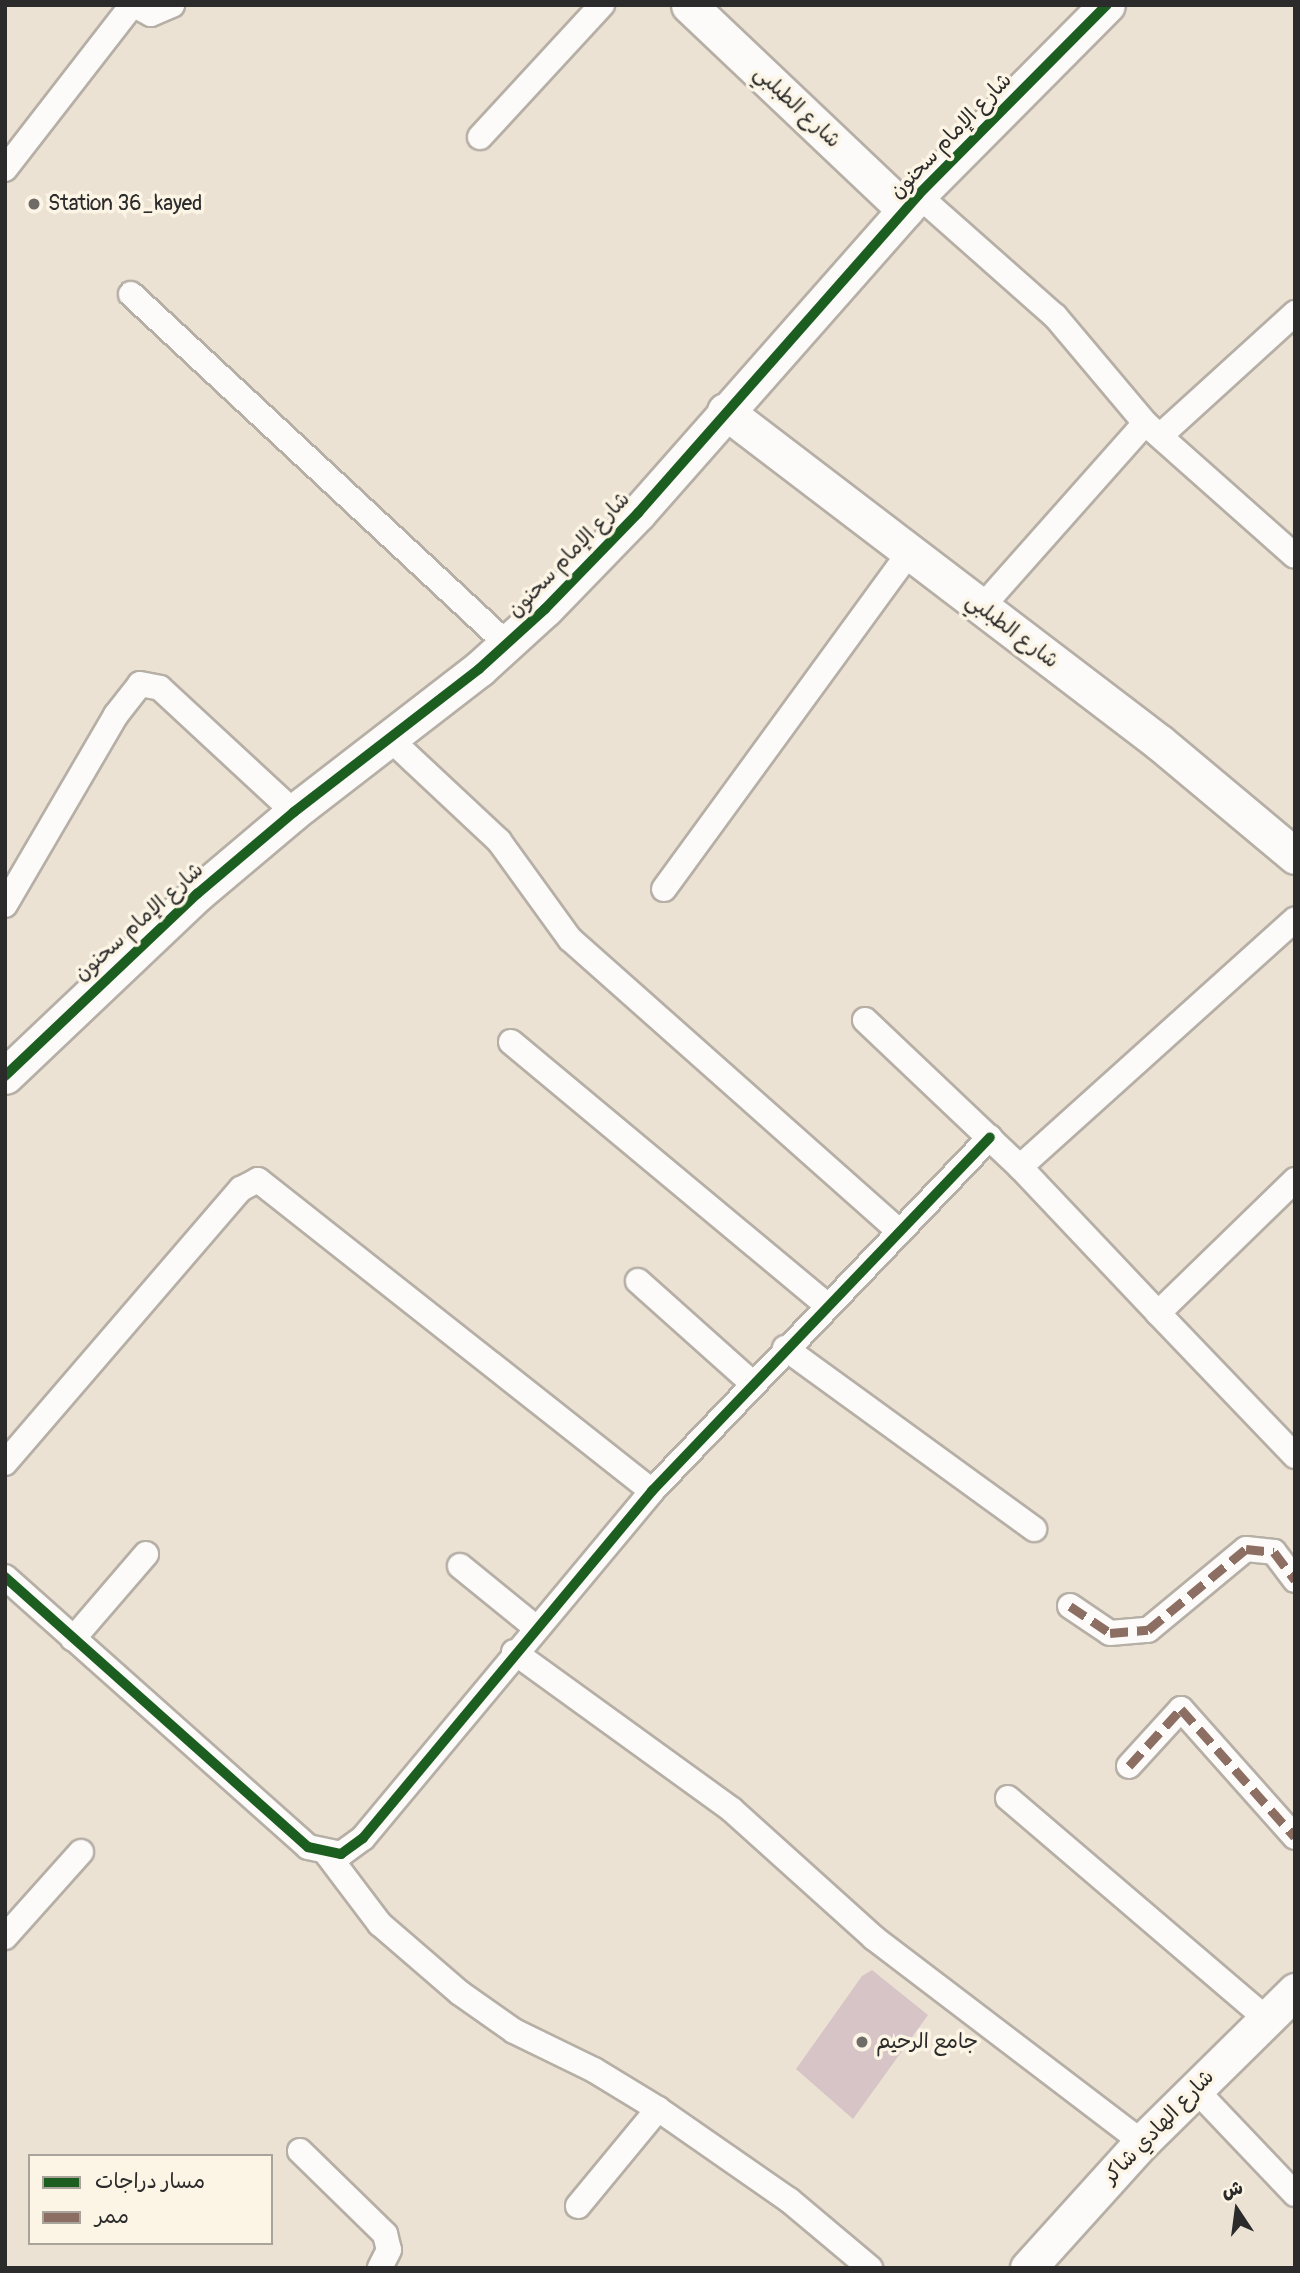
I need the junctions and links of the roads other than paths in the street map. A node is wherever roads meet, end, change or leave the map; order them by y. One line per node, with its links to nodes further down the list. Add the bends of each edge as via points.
1 (133, 5): 2 (street, via 150,14); 7 (street)
2 (173, 5)
3 (602, 5): 6 (street)
4 (689, 5): 8 (street, شارع الطبلبي)
5 (1108, 5): 8 (street, شارع الإمام سحنون)
6 (480, 137)
7 (5, 169)
8 (912, 202): 11 (street, شارع الإمام سحنون); 12 (street, via 1055,316)
9 (131, 294): 16 (street)
10 (1295, 313): 12 (street)
11 (725, 411): 13 (street, شارع الطبلبي); 16 (street, شارع الإمام سحنون, via 629,522)
12 (1152, 430): 14 (street); 15 (street)
13 (909, 553): 15 (street, شارع الطبلبي); 20 (street)
14 (1295, 556)
15 (981, 608): 19 (street, شارع الطبلبي, via 1160,743)
16 (507, 644): 17 (street, شارع الإمام سحنون)
17 (389, 738): 18 (street, شارع الإمام سحنون); 29 (street, via 499,841 570,939)
18 (294, 812): 21 (street, via 160,688 140,684 116,715); 25 (street, شارع الإمام سحنون, via 197,894)
19 (1295, 856)
20 (664, 889)
21 (5, 905)
22 (1295, 919): 27 (street)
23 (865, 1020): 26 (street)
24 (510, 1042): 31 (street)
25 (5, 1076)
26 (990, 1137): 27 (street); 29 (street)
27 (1020, 1167): 32 (street)
28 (1295, 1180): 32 (street)
29 (900, 1232): 31 (street)
30 (638, 1281): 34 (street)
31 (827, 1305): 33 (street)
32 (1158, 1313): 35 (street)
33 (785, 1348): 34 (street); 38 (street)
34 (752, 1383): 37 (street)
35 (1295, 1456)
36 (5, 1463): 37 (street, via 241,1189 258,1180)
37 (652, 1491): 44 (street)
38 (1034, 1529)
39 (146, 1554): 45 (street)
40 (460, 1566): 44 (street)
41 (5, 1577): 45 (street)
42 (1295, 1580): 43 (street, via 1274,1552 1246,1549 1148,1630 1110,1633)
43 (1070, 1606)
44 (535, 1627): 46 (street)
45 (73, 1639): 51 (street, via 308,1847)
46 (514, 1652): 51 (street, via 363,1838 341,1854); 57 (street, via 732,1810 874,1938)
47 (1129, 1766): 49 (street, via 1181,1709)
48 (1008, 1798): 54 (street)
49 (1295, 1838)
50 (82, 1852): 52 (street)
51 (327, 1854): 56 (street, via 360,1902 433,1972 514,2031 594,2070)
52 (5, 1937)
53 (1295, 1991): 54 (street, شارع الهادي شاكر)
54 (1267, 2018): 55 (street, شارع الهادي شاكر)
55 (1195, 2090): 57 (street, شارع الهادي شاكر); 59 (street)
56 (658, 2109): 60 (street); 62 (street, via 750,2171)
57 (1142, 2142): 63 (street, شارع الهادي شاكر)
58 (300, 2151): 61 (street, via 386,2234 389,2250)
59 (1295, 2194)
60 (578, 2206)
61 (380, 2268)
62 (870, 2268)
63 (1028, 2268)

